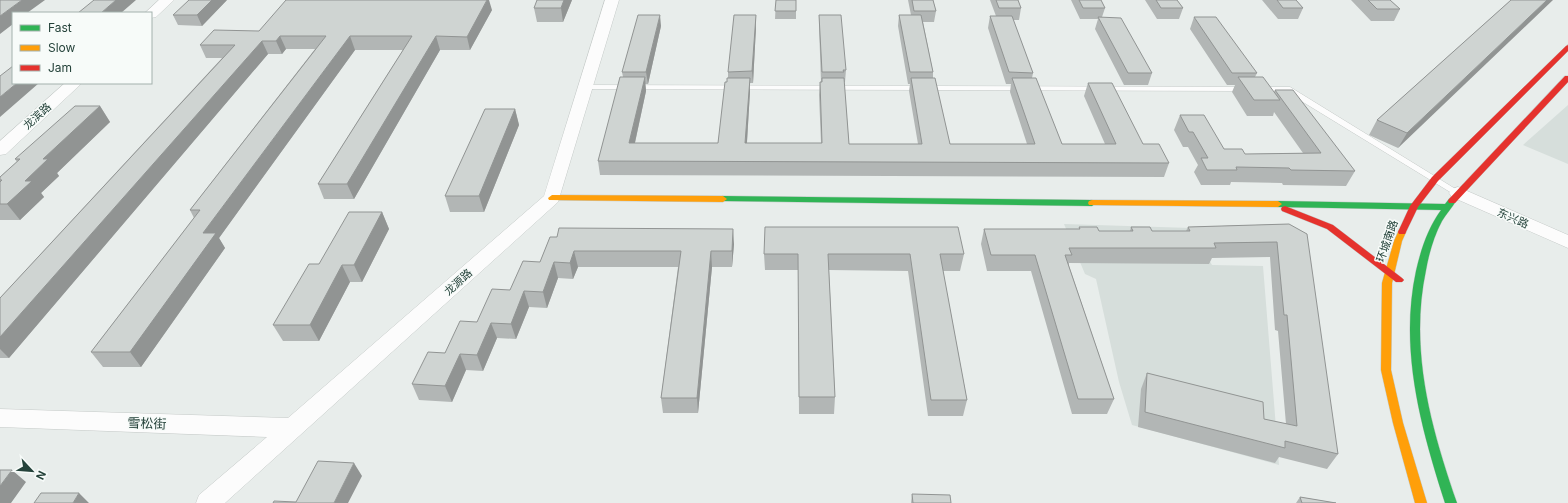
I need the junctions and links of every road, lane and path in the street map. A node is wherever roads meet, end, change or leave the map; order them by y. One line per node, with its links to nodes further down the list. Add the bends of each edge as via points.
1 (167, 0): 3 (street)
2 (612, 0): 7 (street)
3 (152, 13)
4 (1568, 47): 9 (main road, 环城南路)
5 (1568, 78): 10 (main road)
6 (73, 84): 8 (street, 龙滨路)
7 (585, 87): 9 (lane, via 1287,89); 11 (street)
8 (0, 150)
9 (1435, 179): 10 (lane); 13 (main road, 环城南路)
10 (1458, 193): 14 (main road); 15 (street, 东兴路)
11 (552, 198): 12 (main road); 19 (street, 龙源路)
12 (1266, 204): 13 (main road); 16 (main road, via 1330,227)
13 (1414, 206): 14 (main road); 16 (main road, 环城南路, via 1398,241)
14 (1446, 207): 17 (main road, via 1437,221)
15 (1568, 242)
16 (1389, 272): 17 (main road); 21 (main road, 环城南路, via 1385,327 1386,370)
17 (1409, 288): 22 (main road, via 1417,379 1428,430)
18 (0, 418): 19 (street, 雪松街)
19 (294, 428): 20 (street, 龙源路)
20 (208, 503)
21 (1421, 503)
22 (1451, 503)

